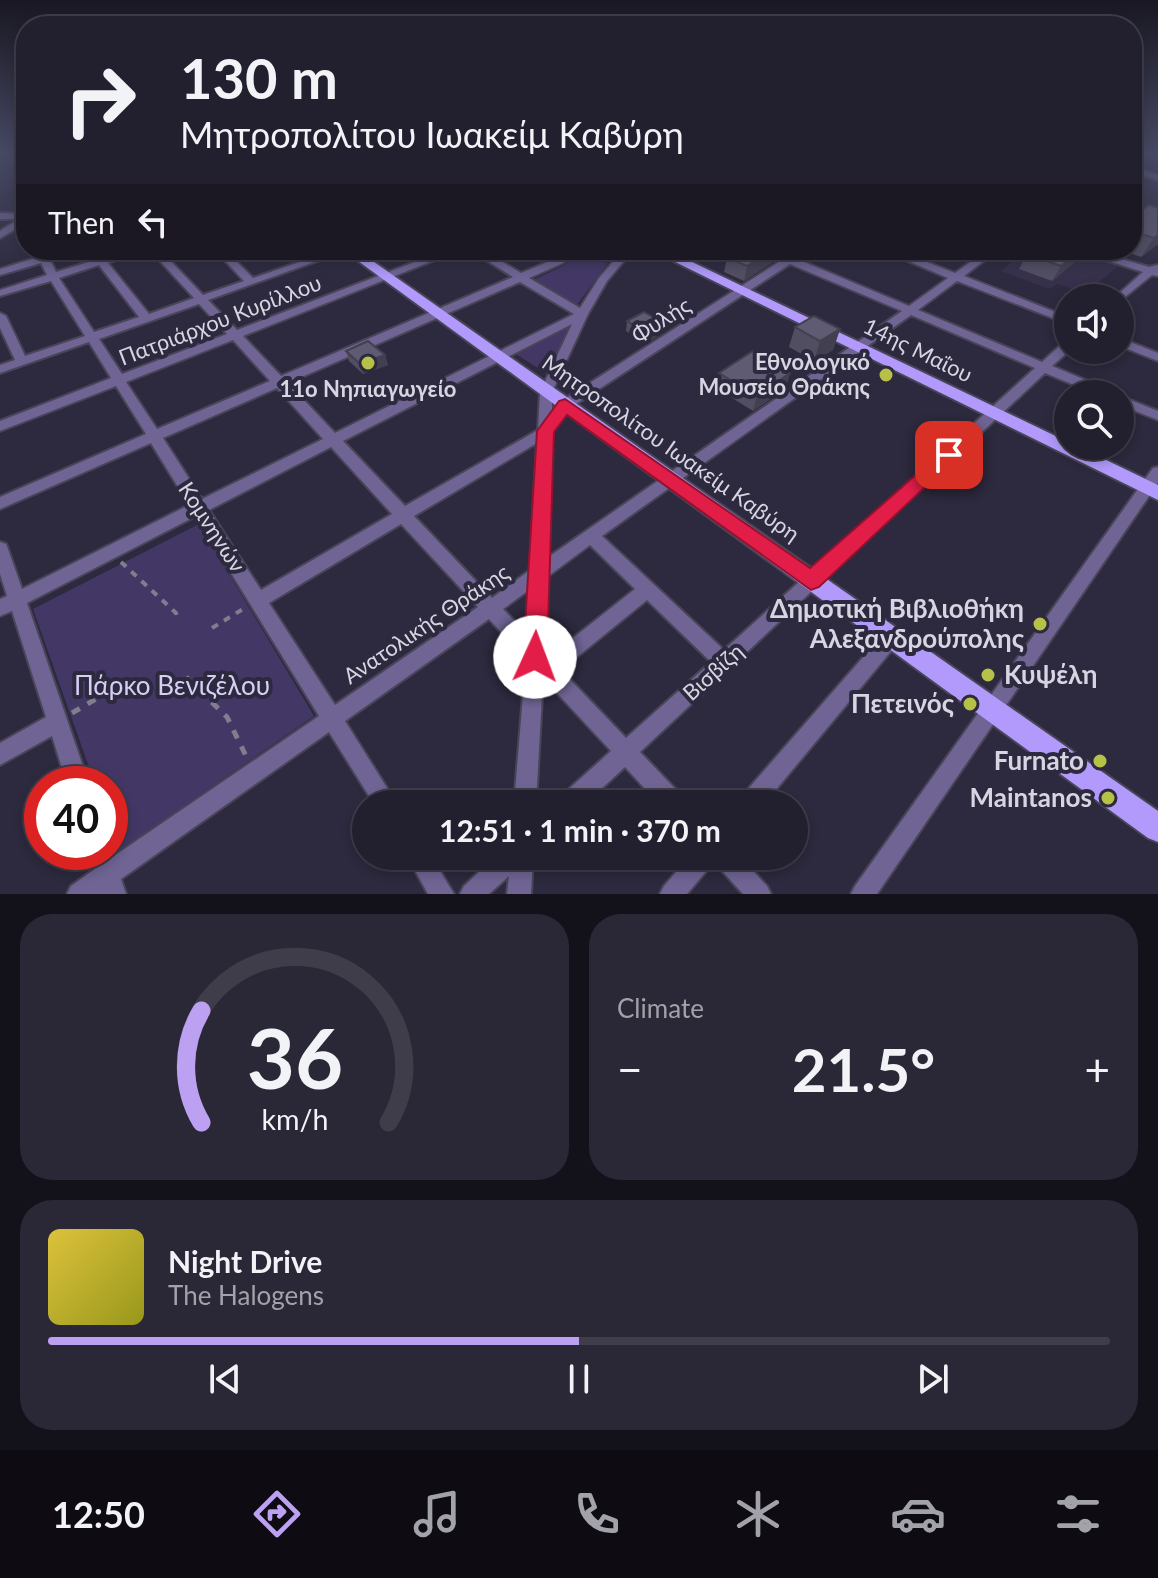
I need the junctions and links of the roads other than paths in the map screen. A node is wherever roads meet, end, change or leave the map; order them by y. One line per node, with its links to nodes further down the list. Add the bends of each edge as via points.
1 (30, 260): 19 (street)
2 (45, 260): 20 (street, Κομνηνών)
3 (104, 260): 17 (street)
4 (164, 260): 28 (street)
5 (230, 260): 24 (street)
6 (316, 260): 24 (street)
7 (360, 260): 23 (main road, Μητροπολίτου Ιωακείμ Καβύρη)
8 (430, 260): 23 (street, Πατριάρχου Κυρίλλου)
9 (492, 260): 21 (street)
10 (560, 260): 21 (street)
11 (620, 260): 31 (street)
12 (678, 260): 26 (main road, 14ης Μαΐου)
13 (788, 260): 26 (street, Φυλής); 29 (street)
14 (912, 260): 22 (street)
15 (979, 260): 22 (street, Ανατολικής Θράκης)
16 (1119, 260): 18 (street)
17 (101, 261): 20 (street); 34 (street)
18 (1155, 269): 25 (street)
19 (0, 272)
20 (53, 276): 27 (street); 36 (street, Κομνηνών)
21 (521, 277): 30 (street); 31 (street)
22 (954, 277): 29 (street, Ανατολικής Θράκης); 33 (street)
23 (386, 278): 30 (main road, Μητροπολίτου Ιωακείμ Καβύρη); 35 (street, Πατριάρχου Κυρίλλου)
24 (251, 282): 28 (street)
25 (1134, 286)
26 (743, 291): 37 (main road, 14ης Μαΐου); 48 (street, Φυλής)
27 (0, 293)
28 (201, 300): 34 (street); 35 (street)
29 (908, 310): 37 (street, Ανατολικής Θράκης); 43 (street)
30 (436, 313): 39 (main road, Μητροπολίτου Ιωακείμ Καβύρη); 47 (street)
31 (582, 314): 39 (street); 48 (street)
32 (0, 316): 42 (street)
33 (1054, 316)
34 (147, 319): 36 (street)
35 (235, 336): 45 (street, Πατριάρχου Κυρίλλου); 47 (street)
36 (92, 338): 42 (street); 45 (street, Κομνηνών)
37 (859, 348): 50 (main road, 14ης Μαΐου); 56 (street, Ανατολικής Θράκης)
38 (1134, 348): 40 (street)
39 (497, 357): 48 (main road, Μητροπολίτου Ιωακείμ Καβύρη); 55 (street)
40 (1158, 357)
41 (1054, 358): 43 (street, Βισβίζη)
42 (22, 362): 44 (street)
43 (1045, 367): 46 (street); 50 (street, Βισβίζη)
44 (0, 369)
45 (119, 380): 52 (street, Πατριάρχου Κυρίλλου); 54 (street, Κομνηνών)
46 (1075, 380)
47 (278, 383): 54 (street); 55 (street)
48 (555, 398): 53 (street); 56 (main road, Μητροπολίτου Ιωακείμ Καβύρη)
49 (1134, 406): 51 (street)
50 (995, 413): 57 (main road, 14ης Μαΐου); 64 (street, Βισβίζη)
51 (1158, 416)
52 (0, 426)
53 (546, 431): 60 (street); 63 (street)
54 (154, 437): 58 (street); 59 (street, Κομνηνών)
55 (332, 440): 59 (street); 60 (street)
56 (669, 479): 61 (street, Ανατολικής Θράκης); 64 (main road, Μητροπολίτου Ιωακείμ Καβύρη)
57 (1154, 484): 72 (street)
58 (0, 503)
59 (199, 507): 66 (street, Κομνηνών); 67 (street)
60 (402, 515): 66 (street); 68 (street)
61 (591, 536): 63 (street, Ανατολικής Θράκης); 65 (street)
62 (0, 549): 67 (street)
63 (539, 574): 68 (street, Ανατολικής Θράκης); 71 (street)
64 (811, 581): 69 (main road, Μητροπολίτου Ιωακείμ Καβύρη); 70 (street, Βισβίζη)
65 (648, 589): 70 (street); 71 (street)
66 (259, 600): 73 (street, Κομνηνών)
67 (8, 604): 74 (street)
68 (490, 609): 71 (street); 73 (street, Ανατολικής Θράκης)
69 (891, 638): 72 (main road, Μητροπολίτου Ιωακείμ Καβύρη); 82 (street)
70 (724, 662): 75 (street, Βισβίζη)
71 (541, 664): 75 (street); 79 (street)
72 (990, 708): 83 (main road, Μητροπολίτου Ιωακείμ Καβύρη); 96 (street)
73 (331, 716): 78 (street, Κομνηνών); 89 (street, Ανατολικής Θράκης)
74 (58, 721): 76 (street); 77 (street)
75 (625, 752): 80 (street, Βισβίζη); 81 (street)
76 (0, 755)
77 (72, 766)
78 (377, 790)
79 (527, 790)
80 (584, 790)
81 (661, 790)
82 (762, 790)
83 (1158, 828)
84 (427, 870): 91 (street)
85 (498, 870): 92 (street)
86 (521, 870): 93 (street)
87 (693, 870): 94 (street)
88 (736, 870): 95 (street)
89 (108, 873): 90 (street, Ανατολικής Θράκης)
90 (79, 894)
91 (442, 894)
92 (472, 894)
93 (519, 894)
94 (672, 894)
95 (759, 894)
96 (863, 894)

